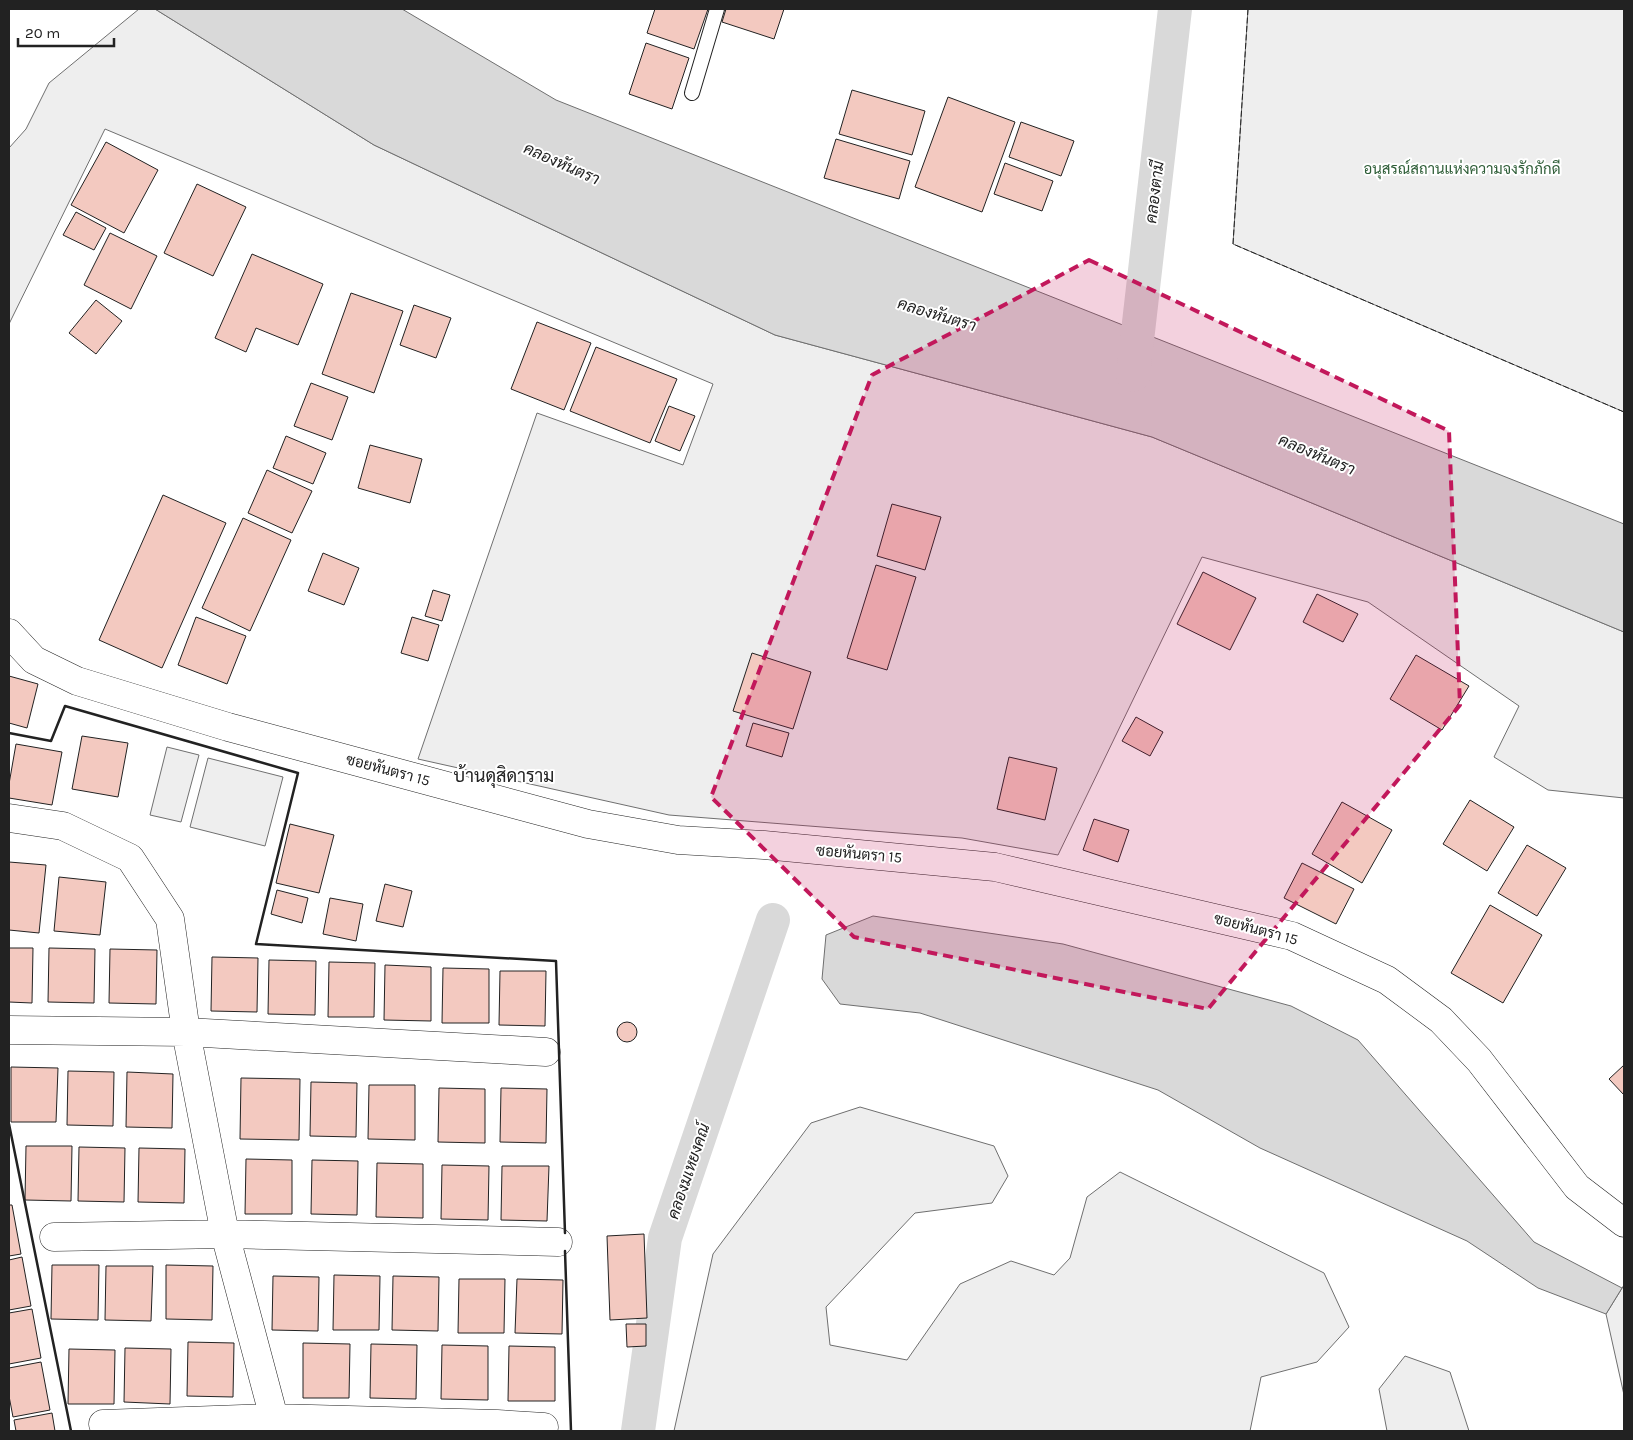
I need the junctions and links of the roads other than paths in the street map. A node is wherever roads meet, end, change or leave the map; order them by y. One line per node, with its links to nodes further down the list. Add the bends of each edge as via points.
1 (718, 9): 2 (lane)
2 (692, 93)
3 (9, 633): 8 (street, ซอยหันตรา 15, via 34,660 77,680 228,727 588,824 678,840 995,867 1292,936 1386,980 1441,1020 1479,1060 1576,1187)
4 (9, 818): 6 (street, via 63,826 130,858 170,919)
5 (9, 1030): 6 (street)
6 (186, 1032): 7 (street); 9 (street)
7 (546, 1052)
8 (1624, 1224)
9 (225, 1234): 10 (street); 11 (street); 12 (street)
10 (54, 1237)
11 (558, 1242)
12 (274, 1418): 13 (street); 14 (street)
13 (104, 1424)
14 (496, 1427): 15 (street)
15 (544, 1427)

